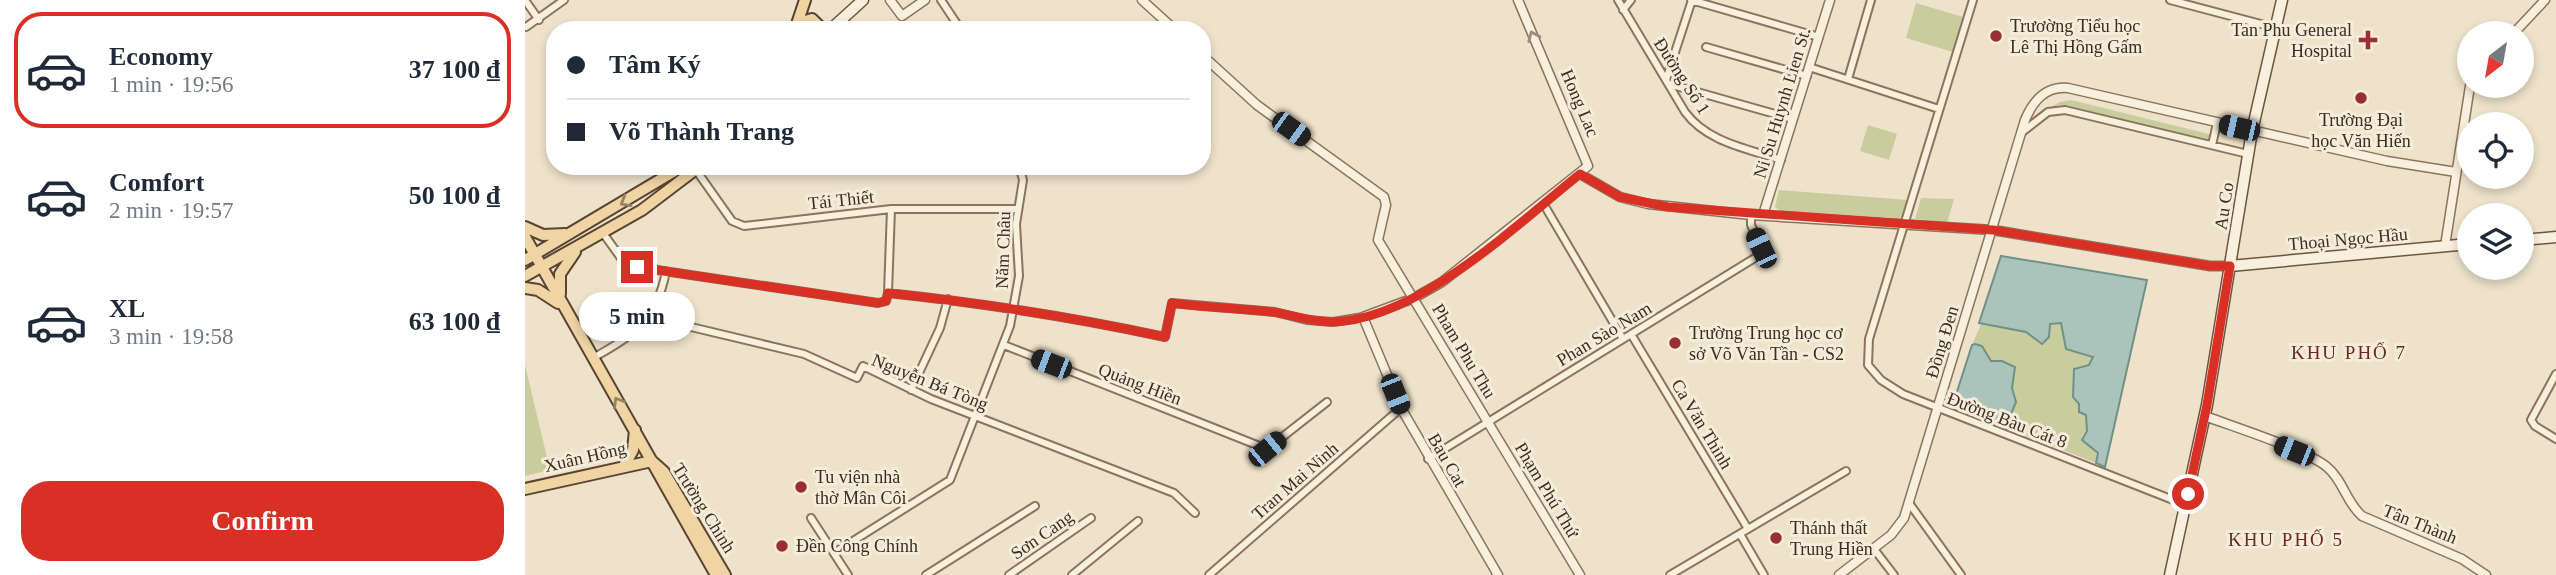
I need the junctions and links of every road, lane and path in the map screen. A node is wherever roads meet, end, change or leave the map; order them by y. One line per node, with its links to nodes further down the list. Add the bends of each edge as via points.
1 (525, 0): 23 (street)
2 (548, 0): 21 (street)
3 (564, 0): 21 (street)
4 (805, 0): 24 (main road)
5 (863, 0): 25 (main road)
6 (890, 0): 7 (street, via 902,16)
7 (925, 0)
8 (941, 0): 26 (street)
9 (1142, 0): 27 (street)
10 (1518, 0): 47 (street, Hong Lac, one-way to 10, via 1587,161)
11 (1618, 0): 22 (street, Đường Số 1)
12 (1631, 0): 22 (street)
13 (1691, 0): 31 (street); 36 (street)
14 (1830, 0): 31 (street, Ni Su Huynh Lien St.)
15 (1862, 0): 19 (street)
16 (1973, 0): 38 (street, Đường Bàu Cát 8)
17 (2170, 0): 30 (street)
18 (2282, 0): 30 (main road, Au Co)
19 (1871, 1): 35 (street)
20 (2539, 2): 28 (street)
21 (554, 8): 23 (street)
22 (1623, 9): 36 (street, Đường Số 1)
23 (539, 20): 29 (street)
24 (798, 21)
25 (840, 21)
26 (955, 21)
27 (1165, 21)
28 (2524, 21)
29 (526, 27)
30 (2276, 28): 41 (main road, Au Co)
31 (1819, 37): 34 (street, Ni Su Huynh Lien St.)
32 (1706, 47): 34 (street)
33 (1211, 63): 77 (street, via 1257,104 1384,197 1378,240)
34 (1808, 71): 35 (street); 39 (street, Ni Su Huynh Lien St.)
35 (1848, 79): 38 (street)
36 (1667, 82): 39 (street); 45 (street, Đường Số 1, via 1705,132)
37 (2468, 98): 46 (street)
38 (1939, 109): 57 (street, Đường Bàu Cát 8)
39 (1793, 119): 45 (street, Ni Su Huynh Lien St.)
40 (2217, 123): 41 (street, Đồng Đen); 42 (street, Đồng Đen, via 2059,88 2037,99); 43 (street)
41 (2252, 131): 44 (main road, Au Co); 46 (street, Đồng Đen)
42 (2021, 133): 43 (street, via 2046,114 2062,109); 59 (street, Đồng Đen)
43 (2212, 145): 44 (street)
44 (2248, 154): 71 (main road, Au Co)
45 (1781, 160): 56 (street, Ni Su Huynh Lien St.)
46 (2456, 172): 68 (street)
47 (1580, 174): 52 (street); 55 (street, via 1634,202)
48 (668, 175): 60 (main road, one-way to 60)
49 (689, 175): 61 (main road)
50 (702, 175): 53 (street, Tái Thiết, via 732,221 740,225)
51 (1022, 175): 54 (street, Năm Châu)
52 (1543, 203): 77 (street); 84 (street)
53 (891, 209): 54 (street, Tái Thiết); 76 (street)
54 (1017, 209): 79 (street, Năm Châu, via 1019,276)
55 (1751, 215): 56 (street); 83 (street, Phan Sào Nam, via 1762,249 1758,256)
56 (1763, 215): 57 (street)
57 (1904, 225): 59 (street); 91 (street, Đường Bàu Cát 8, via 1868,343 1867,362 1884,383)
58 (525, 227): 60 (main road, via 543,235)
59 (1993, 230): 71 (street); 91 (street, Đồng Đen)
60 (571, 233): 65 (main road)
61 (603, 233): 66 (main road); 73 (street, via 627,264)
62 (525, 237): 70 (main road, Trường Chinh)
63 (2556, 237): 64 (main road)
64 (2534, 239)
65 (559, 241): 69 (main road); 70 (main road)
66 (584, 244): 69 (main road); 80 (main road, via 560,274 558,287)
67 (2457, 245): 68 (main road, Thoại Ngọc Hầu)
68 (2445, 246): 71 (main road, Thoại Ngọc Hầu)
69 (566, 254): 72 (main road)
70 (529, 256): 72 (main road, Trường Chinh)
71 (2230, 266): 93 (main road, Au Co)
72 (539, 270): 74 (main road); 80 (main road, Trường Chinh)
73 (666, 271): 76 (street, via 878,303 886,301); 81 (street)
74 (525, 276)
75 (525, 288): 80 (main road, via 545,293)
76 (888, 293): 78 (street)
77 (1414, 298): 82 (street); 94 (street, Pham Phu Thu)
78 (948, 299): 79 (street); 88 (street, via 940,328)
79 (1014, 309): 82 (street, via 1165,337 1172,303 1333,322); 85 (street, Năm Châu)
80 (565, 310): 86 (main road, Trường Chinh)
81 (649, 317): 86 (street, via 642,327); 88 (street, Nguyễn Bá Tòng, via 804,354 857,378 863,366)
82 (1363, 317): 90 (street, Bau Cat)
83 (1631, 334): 84 (street, Phan Sào Nam); 109 (street, Ca Văn Thỉnh)
84 (1623, 339): 94 (street, Phan Sào Nam)
85 (1004, 345): 89 (street, Quảng Hiền, via 1267,449); 92 (street, Năm Châu)
86 (593, 358): 95 (main road, Trường Chinh, one-way to 86)
87 (2556, 374): 96 (street, via 2531,420)
88 (911, 390): 92 (street, Nguyễn Bá Tòng)
89 (1327, 402)
90 (1401, 408): 97 (street, Bau Cat); 120 (street, Tran Mai Ninh)
91 (1938, 408): 102 (street, Đồng Đen); 103 (street, Đường Bàu Cát 8)
92 (976, 416): 105 (street, Nguyễn Bá Tòng, via 1174,493); 113 (street, Năm Châu, via 948,483)
93 (2205, 416): 103 (main road, Au Co); 129 (street, Tân Thành, via 2322,463 2362,516 2462,559)
94 (1487, 421): 97 (street, Phan Sào Nam); 122 (street, Phạm Phú Thứ)
95 (635, 430): 98 (main road, Trường Chinh); 99 (main road)
96 (2556, 439)
97 (1427, 459): 121 (street, Bau Cat)
98 (652, 461): 99 (main road, Xuân Hồng); 111 (main road, Trường Chinh)
99 (624, 466): 101 (main road, Xuân Hồng)
100 (1846, 471): 109 (street)
101 (525, 489)
102 (1909, 503): 112 (street, Đồng Đen, via 1898,528); 127 (street)
103 (2186, 505): 128 (main road, Au Co)
104 (1035, 506): 117 (street)
105 (1195, 513)
106 (811, 518): 113 (street)
107 (1091, 519): 118 (street, Sơn Cang)
108 (1138, 521): 119 (street)
109 (1748, 529): 110 (street)
110 (1740, 534): 123 (street); 124 (street)
111 (705, 548): 114 (main road, Trường Chinh); 115 (main road, Trường Chinh)
112 (1874, 549): 125 (street, Đồng Đen); 126 (street)
113 (834, 553): 116 (street)
114 (716, 575)
115 (725, 575)
116 (848, 575)
117 (926, 575)
118 (1009, 575)
119 (1072, 575)
120 (1209, 575)
121 (1498, 575)
122 (1580, 575)
123 (1670, 575)
124 (1764, 575)
125 (1839, 575)
126 (1894, 575)
127 (1961, 575)
128 (2170, 575)
129 (2486, 575)

